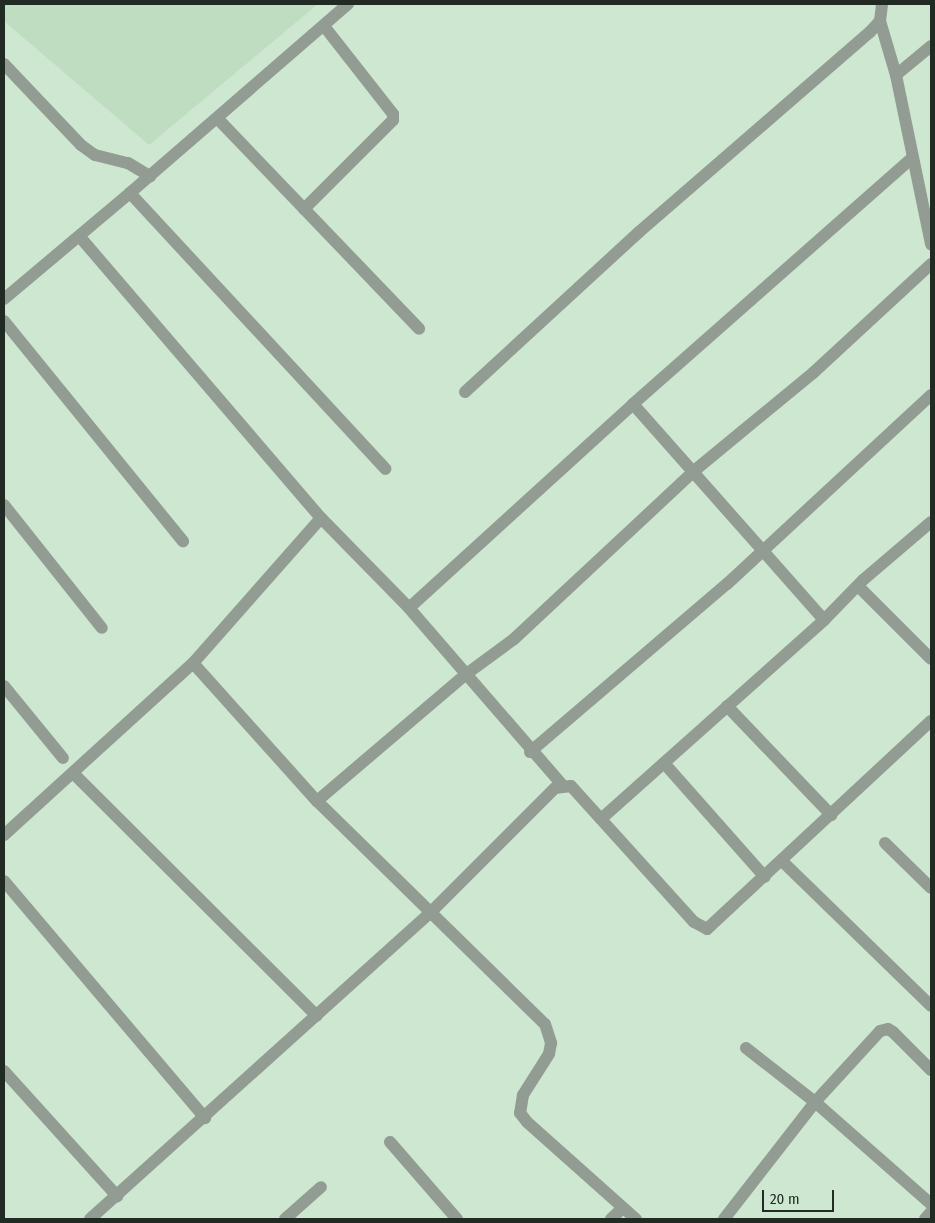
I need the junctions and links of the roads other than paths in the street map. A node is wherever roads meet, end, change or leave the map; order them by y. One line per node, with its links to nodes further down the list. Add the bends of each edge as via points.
1 (348, 4): 4 (street)
2 (882, 4): 3 (street)
3 (880, 21): 7 (street); 20 (street, via 561,302)
4 (324, 26): 8 (street); 12 (street, via 393,114 393,120)
5 (931, 46): 7 (street)
6 (4, 64): 10 (street, via 80,146 95,155 128,163)
7 (896, 75): 9 (street)
8 (217, 118): 10 (street); 12 (street)
9 (912, 158): 13 (street); 22 (street)
10 (150, 176): 11 (street)
11 (130, 193): 14 (street); 23 (street)
12 (304, 209): 19 (street)
13 (929, 219): 15 (street)
14 (80, 237): 17 (street); 26 (street)
15 (931, 244)
16 (931, 264): 24 (street, via 812,373)
17 (4, 299)
18 (4, 320): 28 (street)
19 (419, 329)
20 (465, 392)
21 (931, 395): 29 (street)
22 (633, 404): 24 (street); 31 (street)
23 (386, 469)
24 (694, 471): 29 (street); 36 (street, via 514,639)
25 (4, 504): 33 (street)
26 (321, 518): 31 (street); 35 (street)
27 (931, 522): 30 (street)
28 (183, 541)
29 (764, 549): 32 (street); 40 (street)
30 (858, 586): 32 (street); 34 (street)
31 (409, 608): 36 (street)
32 (824, 620): 38 (street)
33 (102, 628)
34 (931, 659)
35 (193, 662): 43 (street); 45 (street)
36 (464, 675): 40 (street); 45 (street)
37 (4, 686): 41 (street)
38 (727, 706): 42 (street); 46 (street)
39 (931, 721): 46 (street)
40 (530, 752): 44 (street)
41 (63, 758)
42 (664, 763): 47 (street); 51 (street)
43 (74, 773): 48 (street); 56 (street)
44 (563, 786): 47 (street, via 571,786); 54 (street, via 549,793)
45 (317, 801): 54 (street)
46 (831, 815): 50 (street)
47 (601, 819): 51 (street, via 694,922 704,929 711,928)
48 (4, 835)
49 (885, 843): 53 (street)
50 (782, 861): 51 (street); 55 (street)
51 (765, 878)
52 (4, 881): 61 (street)
53 (931, 888)
54 (431, 912): 56 (street); 66 (street, via 545,1024 549,1054 523,1095 520,1103 523,1118)
55 (931, 1006)
56 (317, 1016): 61 (street)
57 (746, 1048): 60 (street)
58 (931, 1070): 60 (street, via 893,1032 883,1029)
59 (4, 1072): 64 (street)
60 (815, 1102): 65 (street); 73 (street)
61 (205, 1118): 64 (street)
62 (390, 1142): 70 (street)
63 (321, 1187): 69 (street)
64 (117, 1196): 68 (street)
65 (931, 1204)
66 (623, 1208): 71 (street); 72 (street)
67 (931, 1212): 74 (street)
68 (90, 1219)
69 (285, 1219)
70 (457, 1219)
71 (612, 1219)
72 (636, 1219)
73 (724, 1219)
74 (925, 1219)

